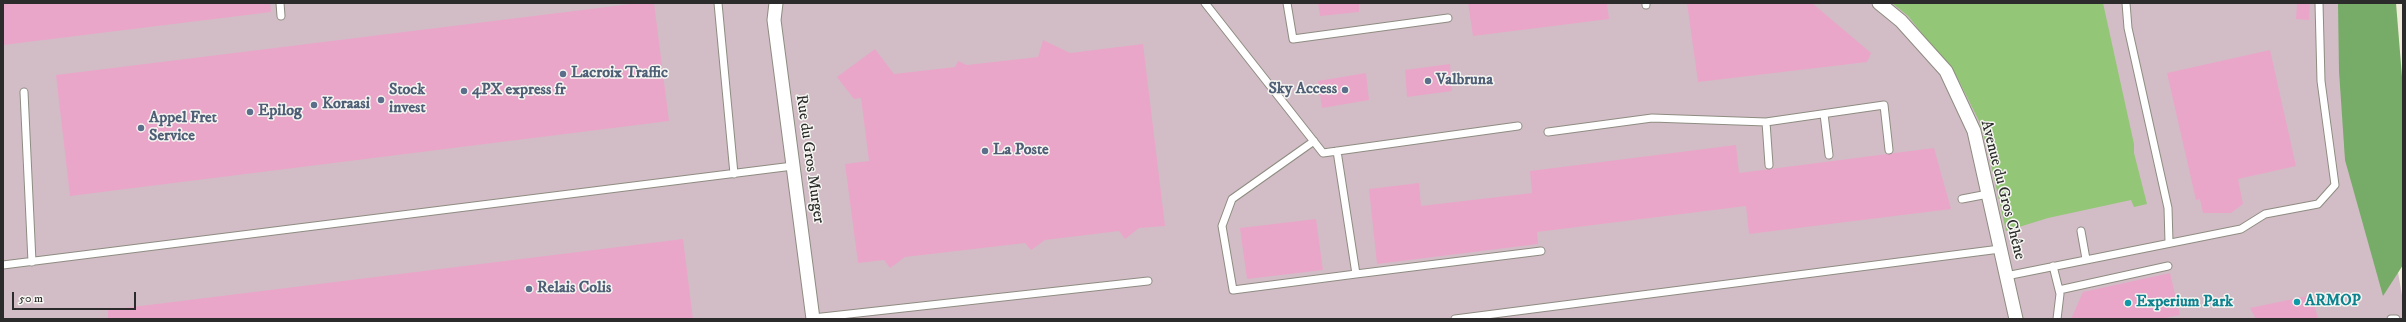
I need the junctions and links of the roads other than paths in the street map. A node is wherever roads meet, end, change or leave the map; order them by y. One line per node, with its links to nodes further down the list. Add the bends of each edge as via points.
1 (280, 3): 9 (lane)
2 (718, 3): 22 (lane)
3 (776, 3): 21 (street, Rue du Gros Murger, via 774,20)
4 (1205, 3): 16 (lane)
5 (1287, 3): 10 (lane, via 1292,39)
6 (1879, 3): 23 (street, Avenue du Gros Chêne, via 1901,21 1946,71 1974,131)
7 (2126, 3): 26 (lane, via 2128,28 2168,208)
8 (2319, 3): 26 (lane, via 2321,81 2335,185 2318,204 2265,214 2241,229)
9 (281, 16)
10 (1448, 18)
11 (24, 92): 30 (lane)
12 (1824, 114): 13 (lane); 17 (lane, via 1884,106); 19 (lane)
13 (1766, 122): 15 (lane, via 1652,118); 20 (lane)
14 (1518, 126): 18 (lane)
15 (1548, 132)
16 (1314, 141): 18 (lane, via 1323,153); 34 (lane, via 1232,199 1222,226 1233,290)
17 (1889, 150)
18 (1337, 151): 34 (lane)
19 (1829, 155)
20 (1769, 165)
21 (793, 166): 22 (lane); 38 (street, Rue du Gros Murger)
22 (734, 174): 30 (lane)
23 (1988, 194): 24 (lane); 27 (street, Avenue du Gros Chêne)
24 (1962, 199)
25 (2081, 231): 29 (lane)
26 (2169, 242): 29 (lane)
27 (2000, 249): 35 (street, Avenue du Gros Chêne); 39 (lane)
28 (1541, 251): 34 (lane)
29 (2086, 259): 32 (lane)
30 (32, 262): 31 (lane)
31 (3, 265)
32 (2053, 266): 35 (lane); 37 (lane)
33 (2168, 266): 37 (lane)
34 (1356, 274)
35 (2006, 276): 40 (street, Avenue du Gros Chêne)
36 (1148, 281): 38 (lane)
37 (2059, 290): 41 (lane)
38 (813, 318)
39 (1455, 319)
40 (2016, 319)
41 (2057, 319)
42 (2391, 319): 43 (lane)
43 (2396, 319)

